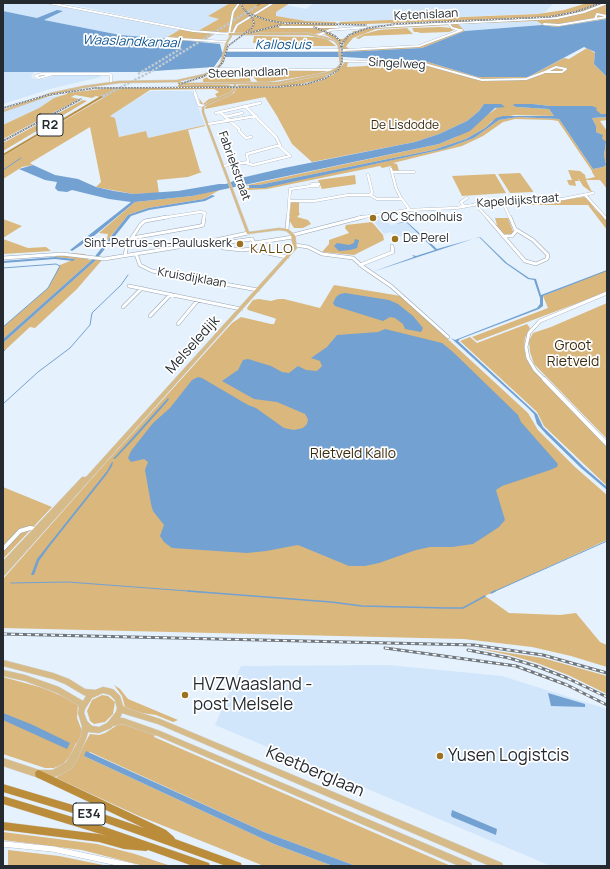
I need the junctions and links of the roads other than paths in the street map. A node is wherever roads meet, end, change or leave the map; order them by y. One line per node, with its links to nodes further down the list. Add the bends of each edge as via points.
1 (49, 3): 14 (street, via 204,33)
2 (240, 3): 14 (street, via 233,12)
3 (262, 3): 6 (highway)
4 (273, 3): 14 (street, via 237,25 233,33)
5 (607, 3): 9 (street, Ketenislaan, via 580,13)
6 (257, 5): 7 (highway)
7 (253, 6)
8 (607, 17): 10 (street); 10 (street, via 597,14)
9 (552, 18): 10 (street, via 554,21 544,24 560,25); 11 (street, Ketenislaan)
10 (595, 19)
11 (448, 23): 13 (street, Ketenislaan); 21 (street, via 453,28 462,30 419,46)
12 (280, 27): 13 (street)
13 (339, 28): 16 (street, Ketenislaan)
14 (229, 34): 15 (main road, Ketenislaan); 18 (main road, via 231,36)
15 (294, 34): 16 (main road, Ketenislaan); 16 (main road, Ketenislaan)
16 (320, 35): 19 (main road); 19 (main road, Ketenislaan)
17 (166, 38): 18 (street)
18 (227, 42): 20 (main road)
19 (337, 43): 21 (main road)
20 (225, 51): 21 (street); 23 (main road, via 221,64)
21 (341, 51): 22 (main road)
22 (342, 62): 24 (main road, Steenlandlaan); 25 (street, Singelweg, via 425,64 478,79 526,79)
23 (216, 69): 24 (street); 27 (main road)
24 (334, 70): 29 (main road, Steenlandlaan, via 283,82)
25 (545, 72): 25 (street, Singelweg, via 562,72 566,69 556,67)
26 (53, 74): 26 (street, via 38,74 35,76 39,78); 28 (street, via 108,74 111,76)
27 (180, 81): 28 (main road, Steenlandlaan); 29 (main road, Steenlandlaan, via 178,83 182,84)
28 (111, 83): 35 (main road, Steenlandlaan, via 56,93)
29 (236, 84): 33 (main road, via 230,94)
30 (194, 90): 33 (street, Fabriekstraat, via 199,105)
31 (100, 97): 45 (highway, R2)
32 (260, 103): 34 (street)
33 (205, 106): 42 (main road, Fabriekstraat, via 202,110)
34 (245, 106): 36 (street); 39 (street)
35 (3, 111)
36 (220, 112): 37 (street); 40 (street)
37 (216, 113)
38 (242, 113): 40 (street)
39 (256, 116): 41 (street); 44 (street, via 276,137)
40 (225, 117): 41 (street)
41 (231, 121): 42 (street); 43 (street, via 246,138)
42 (208, 124): 47 (main road, Fabriekstraat)
43 (251, 137)
44 (279, 146): 46 (street, via 249,153 249,161); 46 (street, via 290,156 252,165)
45 (3, 154)
46 (246, 163): 47 (street)
47 (223, 166): 64 (main road, Fabriekstraat)
48 (414, 172): 54 (street, via 392,170)
49 (368, 175): 52 (street)
50 (311, 186): 57 (street, via 290,189)
51 (593, 193): 53 (street, Kapeldijkstraat)
52 (372, 195): 54 (street, via 376,199); 57 (street)
53 (585, 195): 56 (street, Kapeldijkstraat); 61 (street)
54 (401, 198): 60 (street)
55 (467, 198): 59 (street, Kapeldijkstraat, via 461,202)
56 (502, 200): 58 (street, Kapeldijkstraat); 63 (street)
57 (289, 201): 62 (street)
58 (475, 204): 59 (street, Kapeldijkstraat); 66 (street)
59 (464, 207): 60 (street)
60 (409, 210): 65 (street, via 368,216)
61 (607, 219)
62 (287, 230): 64 (main road); 65 (main road)
63 (516, 231): 66 (street, via 512,236); 66 (street, via 533,240 548,258 538,263 525,261)
64 (248, 233): 72 (street)
65 (293, 236): 68 (street); 69 (main road)
66 (502, 236)
67 (132, 238): 67 (street, via 203,225 205,213 145,221); 73 (street, via 126,247)
68 (254, 243): 68 (street, via 252,239 223,243 222,248 251,249)
69 (295, 245): 74 (main road, Melseledijk); 76 (street, via 308,247 322,254 349,256)
70 (392, 246): 76 (street, via 393,252)
71 (256, 251): 74 (street)
72 (136, 254): 73 (street); 79 (street, Kruisdijklaan, via 140,265 152,271)
73 (125, 255): 75 (street, via 99,259 62,254)
74 (287, 257): 79 (main road, Melseledijk)
75 (3, 258)
76 (360, 265): 87 (street, via 390,286)
77 (129, 286): 78 (street)
78 (142, 288): 80 (street); 83 (street)
79 (258, 290): 84 (main road, Melseledijk)
80 (171, 294): 82 (street); 85 (street)
81 (607, 294): 88 (street, via 540,321 529,332 526,347 528,358 538,373)
82 (198, 300): 84 (street); 86 (street)
83 (123, 307)
84 (241, 309): 89 (main road, Melseledijk)
85 (150, 316)
86 (178, 324)
87 (448, 337)
88 (607, 444)
89 (39, 530): 90 (street, via 30,528 20,531); 91 (main road); 92 (main road)
90 (3, 549)
91 (3, 565)
92 (3, 573)
93 (3, 663): 95 (main road, via 53,676 84,692)
94 (3, 673): 96 (main road, via 59,690 80,703)
95 (94, 693): 96 (main road); 97 (main road, via 103,690 112,692 118,698)
96 (82, 708): 99 (main road, via 82,718)
97 (120, 708): 98 (main road); 112 (main road, Keetberglaan, via 158,721)
98 (113, 723): 99 (main road, via 99,730); 111 (main road, Keetberglaan, via 123,721 158,733)
99 (86, 726): 101 (main road, via 82,744 69,765 52,774)
100 (3, 762): 101 (main road)
101 (39, 774): 105 (highway, via 163,833)
102 (3, 788): 105 (highway, E34)
103 (3, 800): 107 (highway, E34)
104 (3, 826): 107 (highway)
105 (174, 843): 110 (highway, E34)
106 (3, 844): 108 (street, via 53,850)
107 (155, 848): 109 (highway, E34)
108 (132, 866)
109 (206, 866)
110 (238, 866)
111 (468, 866)
112 (498, 866)

